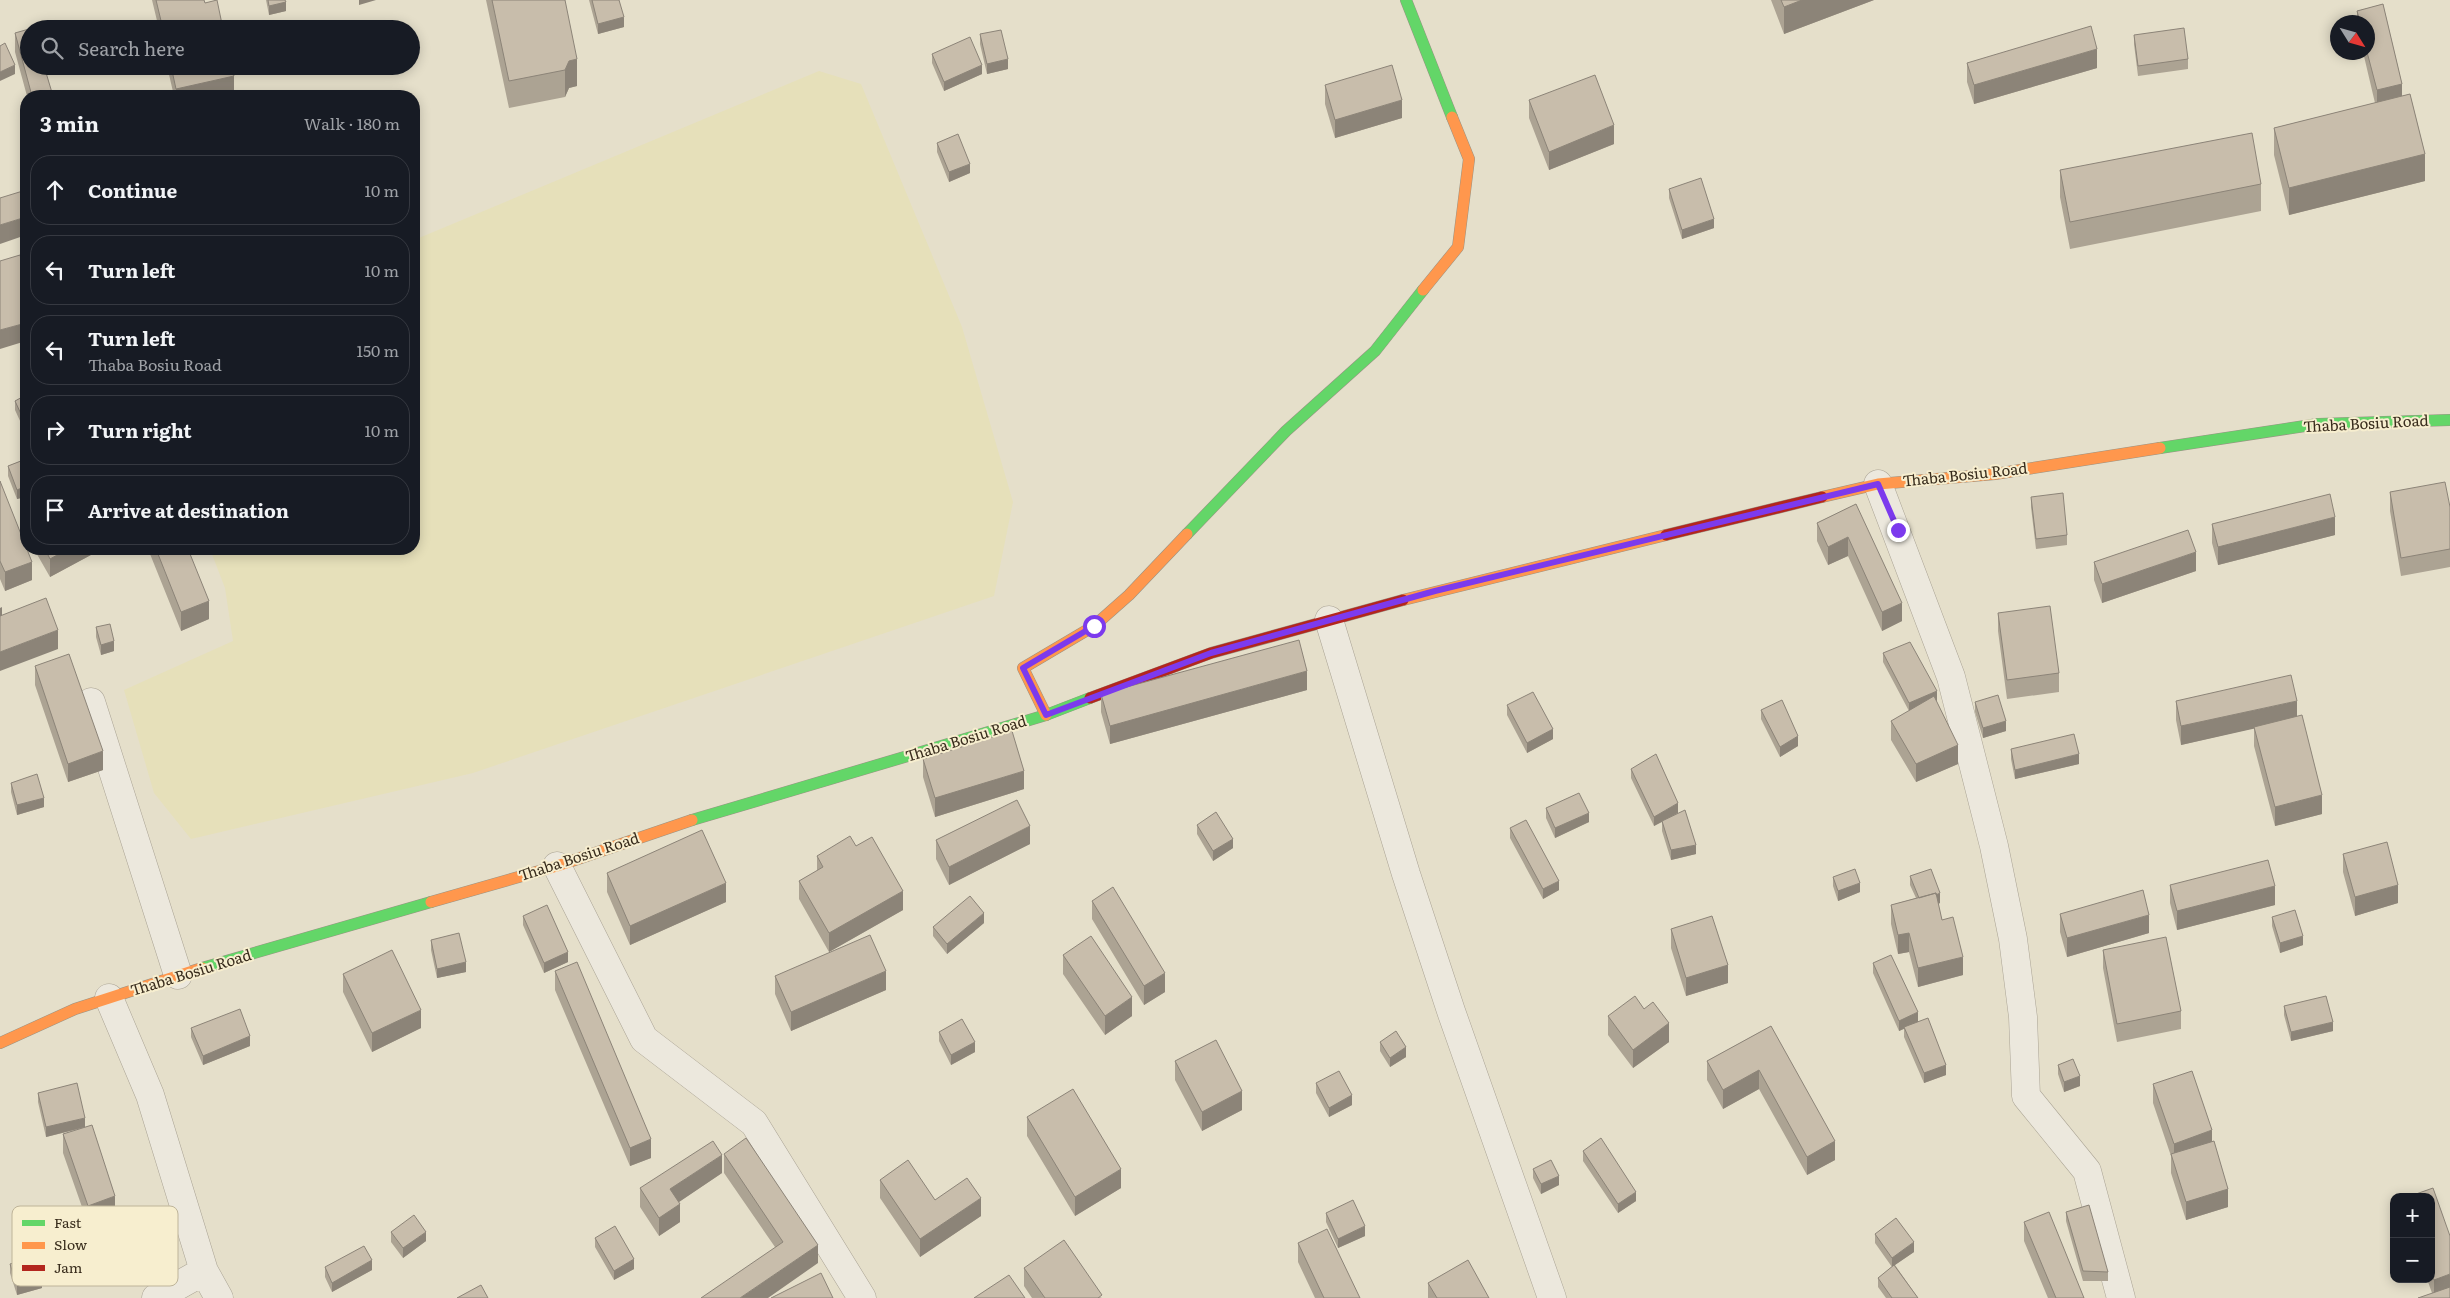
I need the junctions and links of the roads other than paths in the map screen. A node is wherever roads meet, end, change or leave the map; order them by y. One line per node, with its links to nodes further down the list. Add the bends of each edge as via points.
1 (1406, 0): 6 (street, via 1468,159 1458,247 1376,351 1286,431 1129,595 1094,626 1023,668)
2 (2450, 420): 3 (street, Thaba Bosiu Road, via 2318,424 1995,474)
3 (1878, 484): 4 (street, Thaba Bosiu Road, via 1469,582); 18 (street, via 1951,677 1994,846 2013,939 2023,1017 2026,1096 2086,1171)
4 (1329, 620): 6 (street, Thaba Bosiu Road, via 1211,653); 17 (street, via 1451,1011)
5 (90, 702): 8 (street)
6 (1046, 715): 7 (street, Thaba Bosiu Road, via 674,826)
7 (558, 866): 8 (street, Thaba Bosiu Road); 16 (street, via 644,1039 754,1123)
8 (178, 975): 9 (street, Thaba Bosiu Road)
9 (109, 998): 10 (street, Thaba Bosiu Road, via 75,1009); 11 (street, via 150,1095)
10 (0, 1043)
11 (204, 1271): 13 (street); 15 (street)
12 (177, 1286): 14 (street)
13 (178, 1286)
14 (156, 1298)
15 (219, 1298)
16 (862, 1298)
17 (1552, 1298)
18 (2121, 1298)

